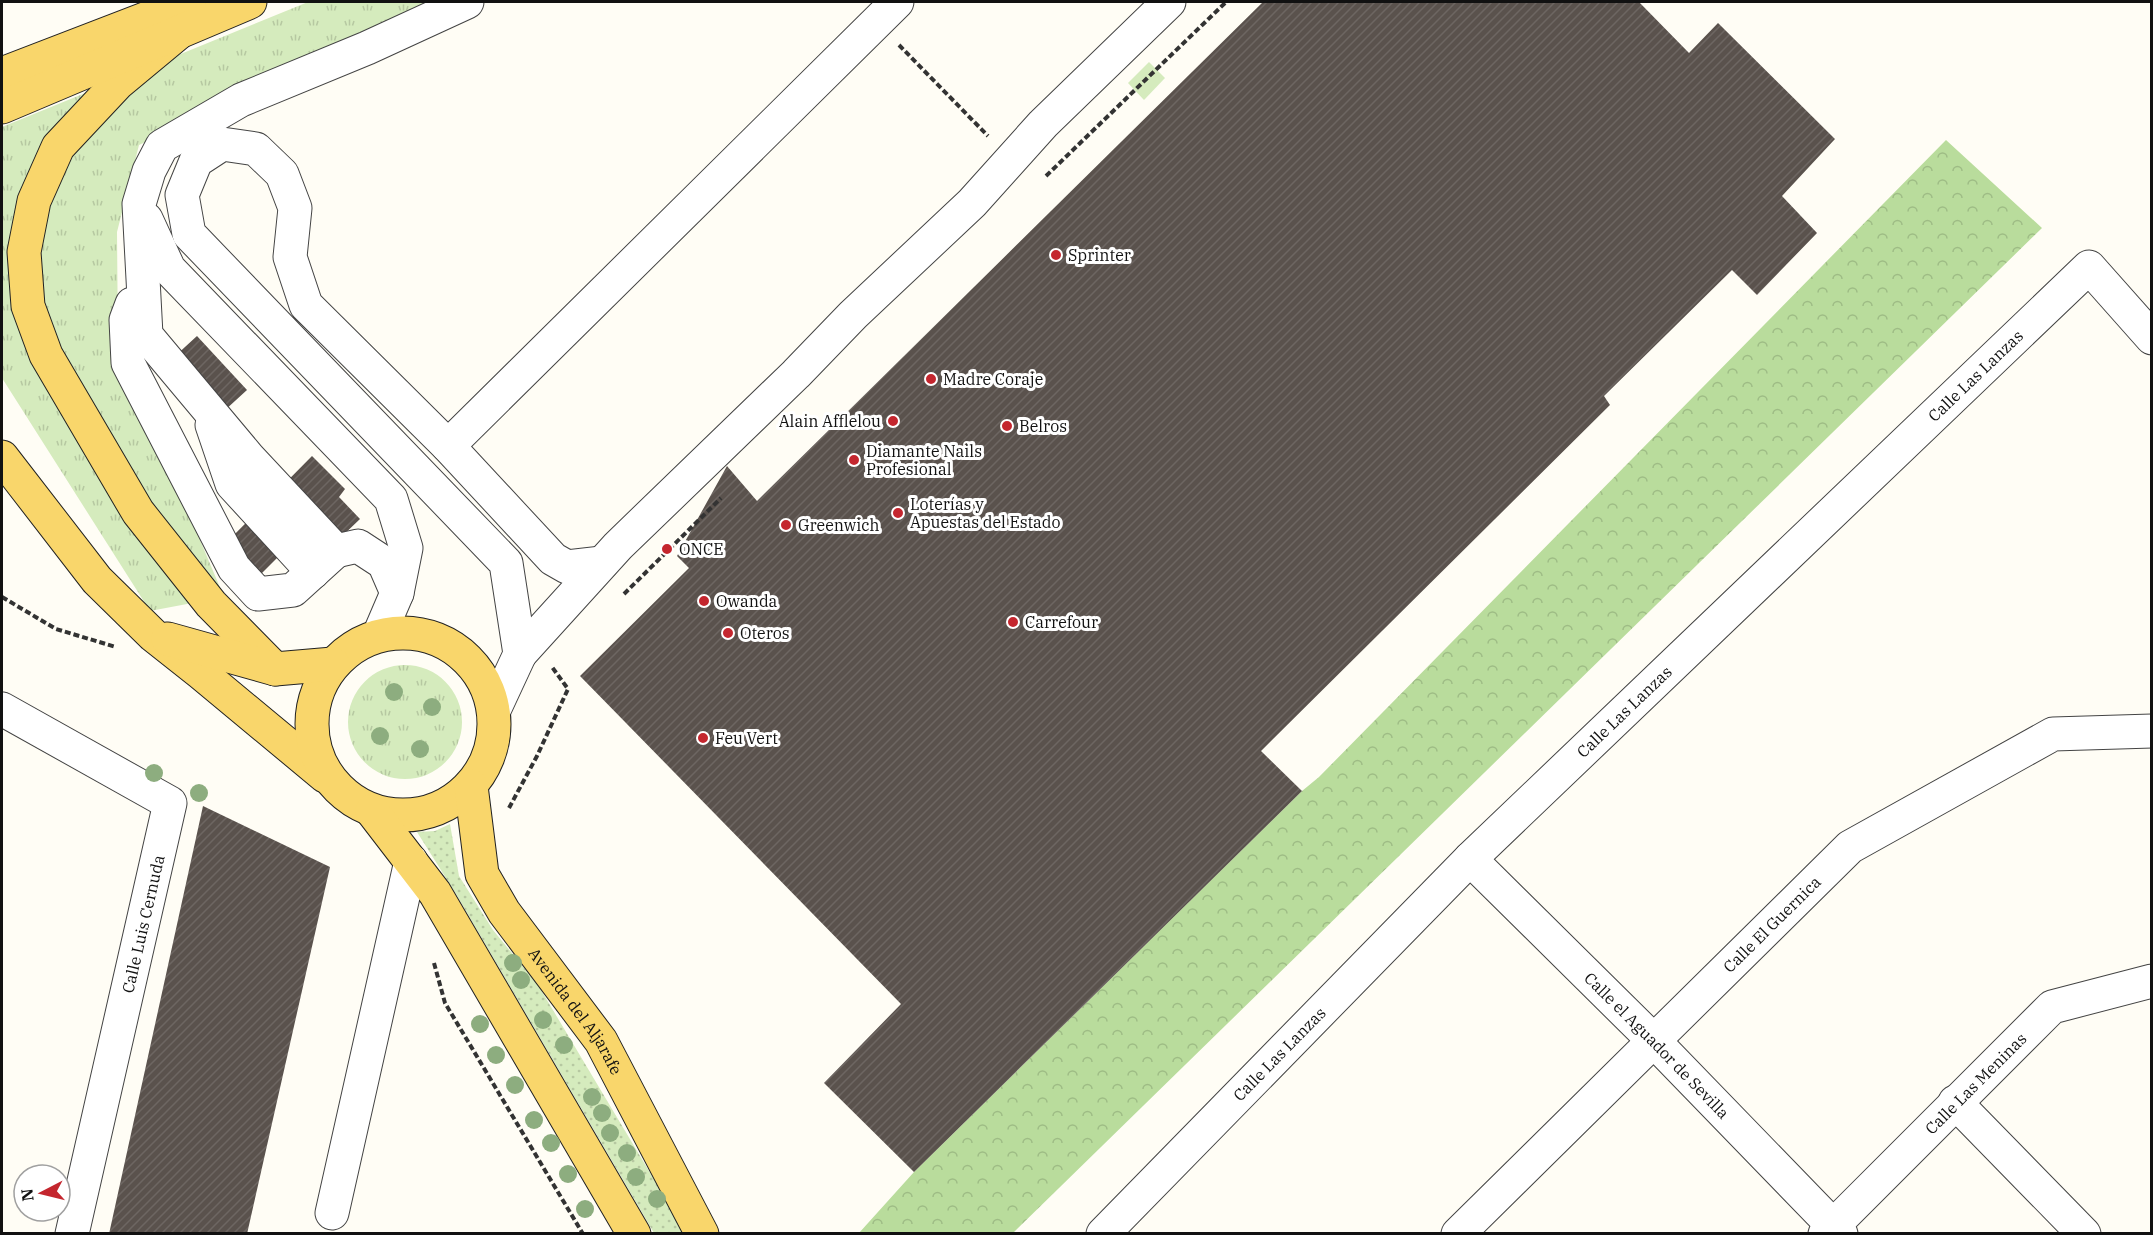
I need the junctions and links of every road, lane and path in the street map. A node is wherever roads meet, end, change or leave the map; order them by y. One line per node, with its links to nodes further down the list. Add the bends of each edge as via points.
1 (189, 2): 8 (main road)
2 (250, 2): 7 (main road)
3 (468, 2): 11 (street, via 241,100 162,146)
4 (1169, 2): 10 (street, via 1043,124)
5 (1226, 2): 10 (path, via 1035,186)
6 (887, 12): 10 (path); 14 (street)
7 (177, 34): 9 (main road); 29 (main road, via 118,84 58,147 34,201 24,252 28,306 46,355 138,512 211,604)
8 (2, 74)
9 (2, 107)
10 (1012, 160): 19 (street)
11 (139, 204): 12 (street); 20 (street, via 169,269 391,498 406,548)
12 (142, 271): 18 (street, via 146,335 249,458); 18 (street, via 126,320 128,363 234,568 258,594 293,590)
13 (2151, 338): 37 (street, Calle Las Lanzas, via 2089,267)
14 (448, 446): 19 (street, via 554,560 567,567); 26 (street, via 306,305 290,257 294,208 282,174 256,149 222,144 196,161 182,195 189,234 506,563)
15 (2, 457): 16 (main road)
16 (12, 476): 23 (main road, via 97,580)
17 (721, 497): 22 (path)
18 (325, 562): 20 (street, via 358,546 384,562)
19 (602, 564): 26 (street)
20 (397, 593): 24 (street)
21 (2, 597): 25 (path, via 56,629)
22 (619, 598)
23 (153, 635): 29 (main road); 33 (main road)
24 (379, 635): 27 (main road, via 353,645); 31 (main road, via 409,631 440,639 466,656 484,681)
25 (123, 649)
26 (520, 654): 31 (street)
27 (333, 664): 29 (main road); 33 (main road, via 317,690 311,721 315,752)
28 (551, 666): 36 (path, via 568,689)
29 (275, 669)
30 (2, 709): 45 (street, Calle Luis Cernuda, via 170,803)
31 (494, 710): 34 (main road, via 494,737 486,763)
32 (2151, 731): 41 (street, Calle El Guernica, via 2053,734 1850,846)
33 (330, 780): 35 (main road, via 349,798)
34 (471, 786): 35 (main road, via 450,803 425,813 399,816); 48 (main road, Avenida del Aljarafe, via 482,874 504,912 601,1041)
35 (372, 811): 38 (main road)
36 (507, 812)
37 (1470, 859): 41 (street, Calle el Aguador de Sevilla); 49 (street, Calle Las Lanzas)
38 (411, 861): 43 (street); 47 (main road, via 435,893)
39 (433, 959): 46 (path, via 445,1003)
40 (2151, 981): 42 (street, Calle Las Meninas, via 2052,1007)
41 (1653, 1040): 44 (street, Calle el Aguador de Sevilla); 50 (street, Calle El Guernica)
42 (1954, 1102): 44 (street, Calle Las Meninas); 51 (street)
43 (332, 1213)
44 (1833, 1231)
45 (72, 1233)
46 (583, 1233)
47 (634, 1233)
48 (702, 1233)
49 (1103, 1233)
50 (1458, 1233)
51 (2084, 1233)

